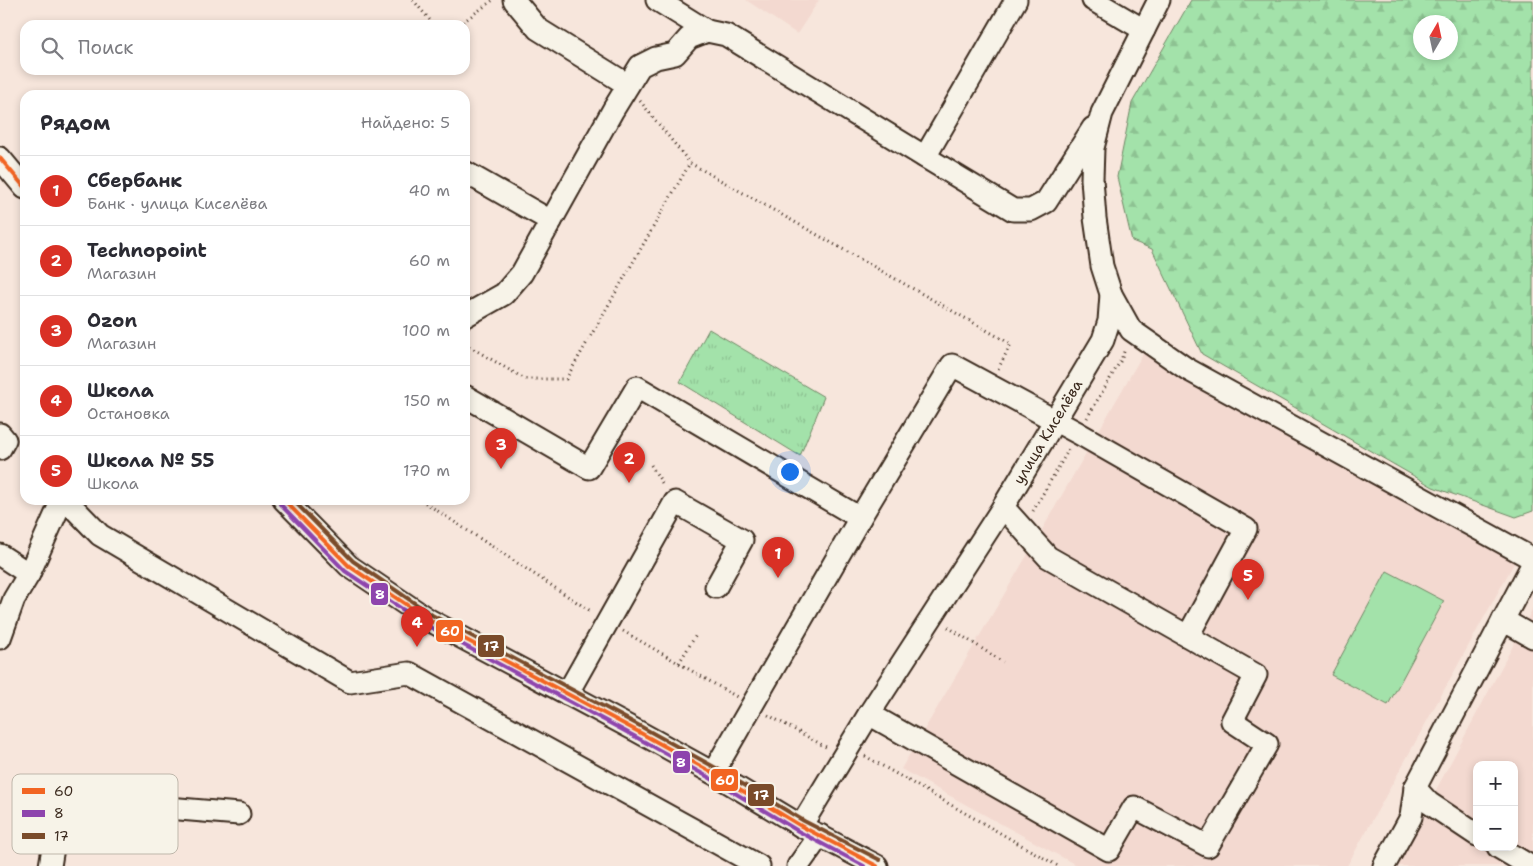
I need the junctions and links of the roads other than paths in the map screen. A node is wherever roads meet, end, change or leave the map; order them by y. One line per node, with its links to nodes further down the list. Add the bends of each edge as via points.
1 (514, 0): 8 (street, via 538,29)
2 (657, 0): 6 (street)
3 (1016, 0): 11 (street)
4 (1093, 0): 7 (street)
5 (1159, 0): 7 (street, улица Киселёва)
6 (707, 30): 8 (street, via 688,38 675,54 640,66); 11 (street, via 726,35)
7 (1144, 30): 9 (street, улица Киселёва)
8 (628, 85): 14 (street)
9 (1102, 113): 11 (street, via 1046,202 1031,210 1013,210); 15 (street, улица Киселёва, via 1093,148 1092,179 1094,218 1102,266)
10 (0, 158): 13 (street)
11 (925, 158)
12 (470, 175): 14 (street)
13 (20, 182)
14 (551, 221): 16 (street, via 522,273 504,294)
15 (1111, 294): 18 (street, улица Киселёва, via 1109,321 1103,340); 27 (street, via 1131,330 1187,369)
16 (470, 313)
17 (470, 399): 25 (street, via 590,468 637,387)
18 (1054, 420): 24 (street, улица Киселёва); 25 (street, via 952,365); 31 (street, via 1246,529)
19 (0, 434): 20 (street, via 5,440)
20 (0, 449)
21 (62, 505): 28 (street)
22 (69, 505): 43 (street, via 100,535 350,682 409,673)
23 (292, 505): 34 (street, via 348,566 429,620)
24 (1003, 507): 31 (street, via 1048,557); 35 (street, улица Киселёва)
25 (860, 518): 36 (street)
26 (0, 555): 28 (street)
27 (1533, 561): 30 (street)
28 (29, 574): 33 (street, via 14,599)
29 (716, 587): 34 (street, via 742,540 675,502)
30 (1503, 620): 32 (street); 37 (street)
31 (1188, 636): 35 (street, via 1256,675 1232,721 1267,744 1208,846 1134,808 1109,850)
32 (1533, 637)
33 (0, 638)
34 (567, 694): 36 (street)
35 (869, 714): 40 (street, улица Киселёва, via 852,755)
36 (713, 773): 40 (street)
37 (1415, 788): 41 (street, via 1429,803); 46 (street, via 1411,817)
38 (178, 809): 39 (street)
39 (239, 814)
40 (811, 830): 44 (street, улица Киселёва); 45 (street)
41 (1473, 832)
42 (1505, 851): 47 (street)
43 (759, 866)
44 (798, 866)
45 (877, 866)
46 (1384, 866)
47 (1530, 866)

